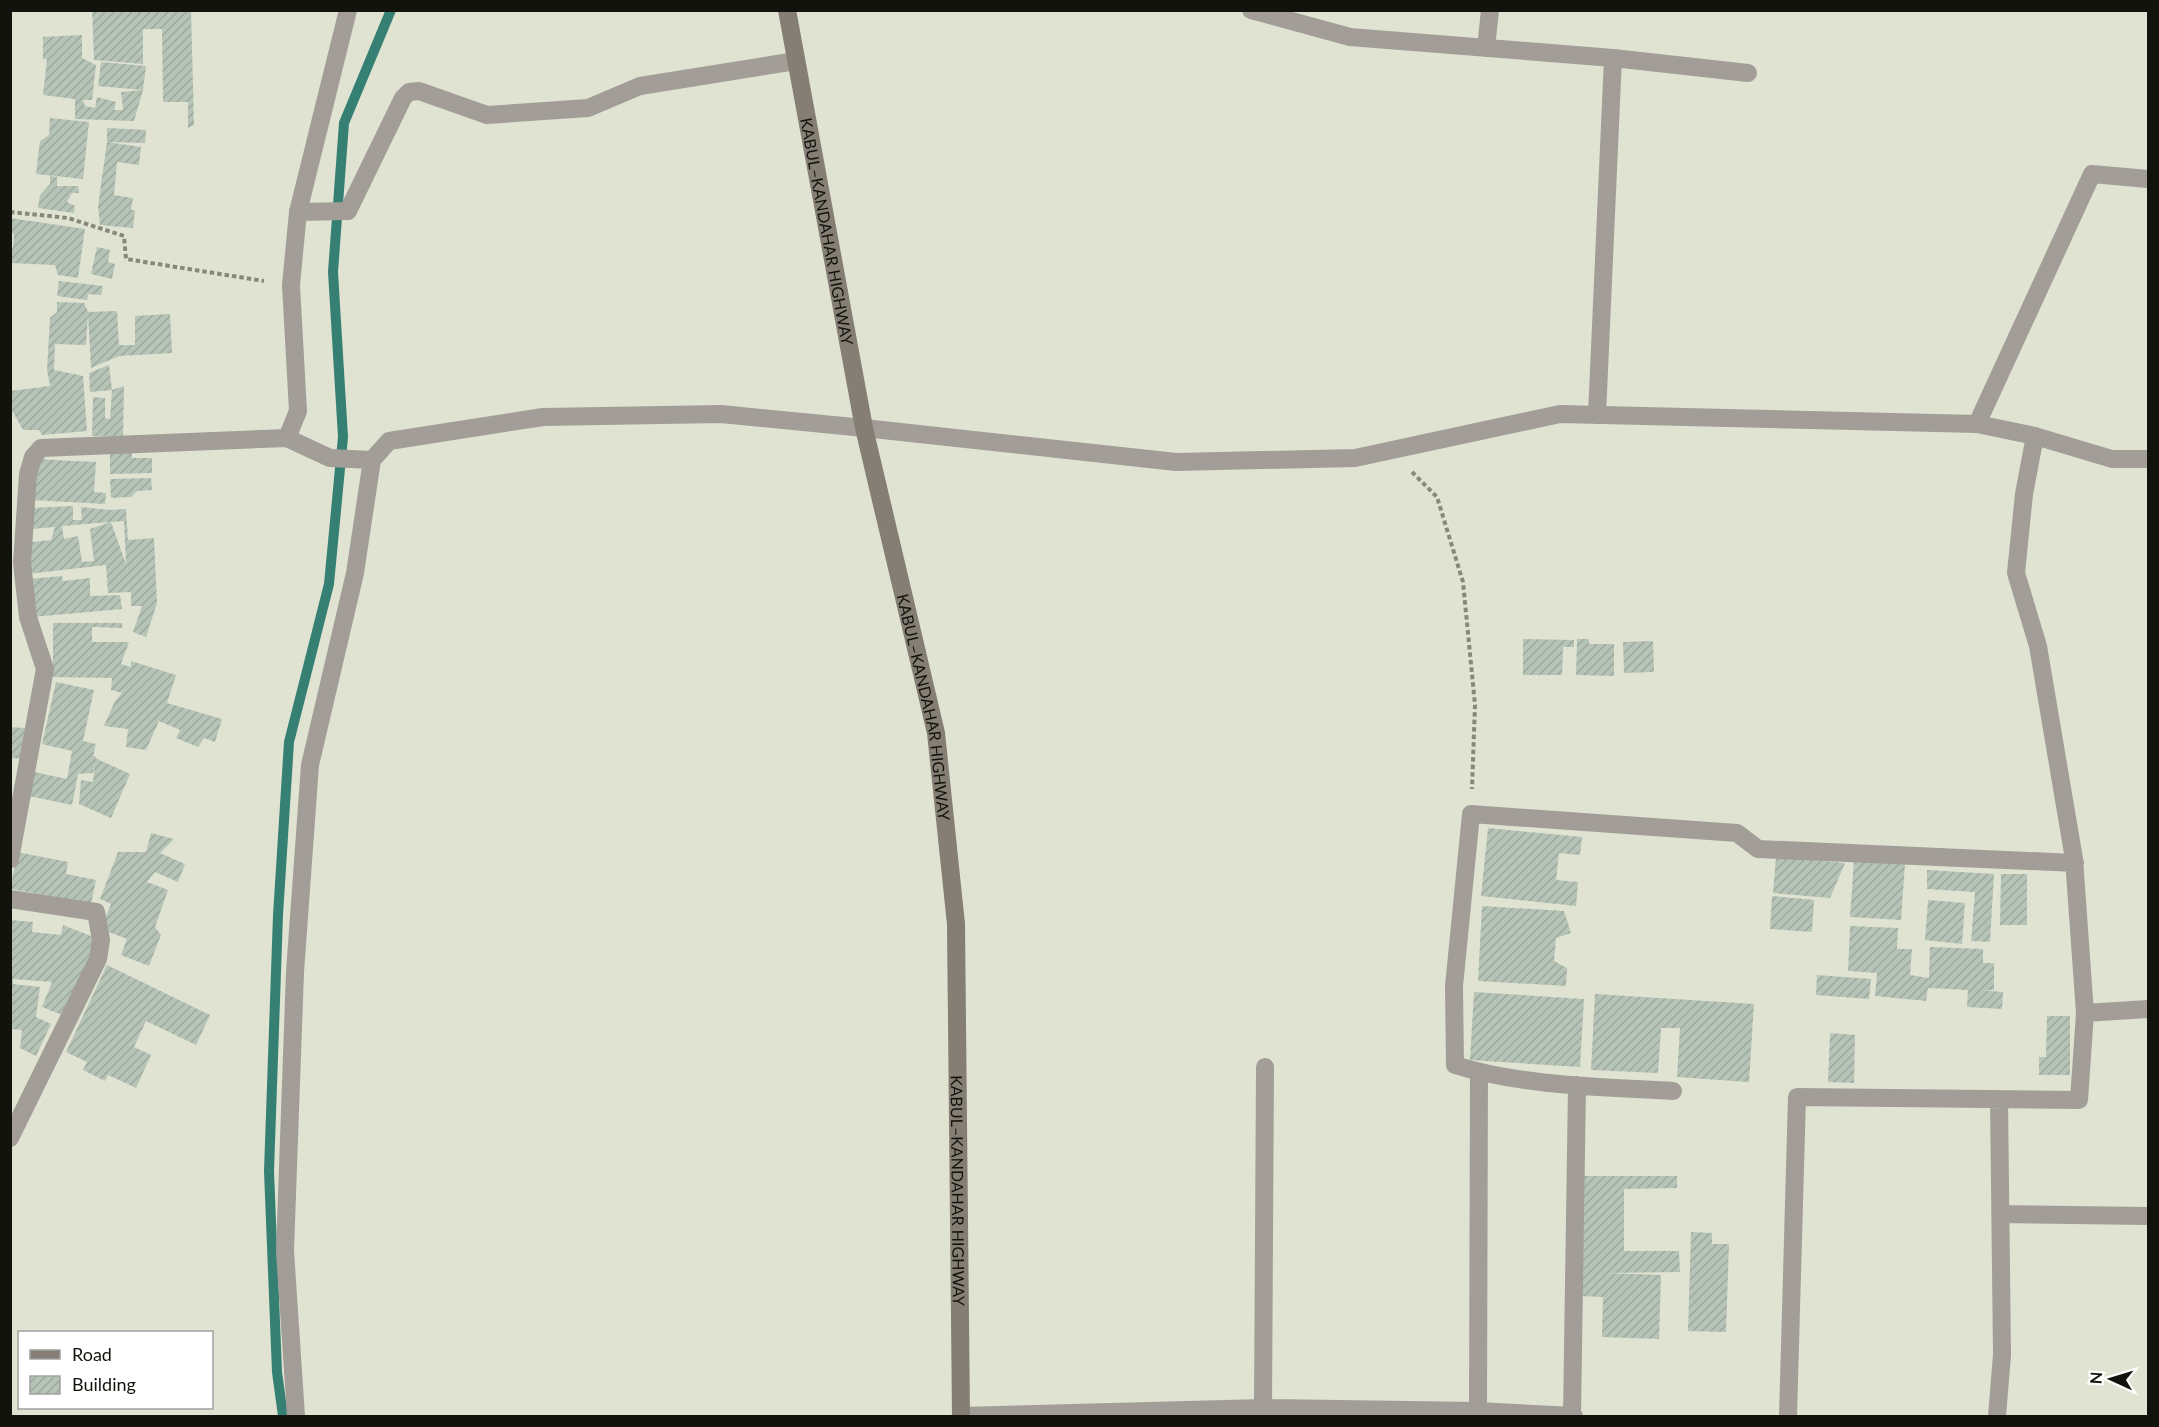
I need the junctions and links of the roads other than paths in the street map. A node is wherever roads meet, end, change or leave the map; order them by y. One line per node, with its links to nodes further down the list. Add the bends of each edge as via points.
1 (348, 10): 10 (street)
2 (786, 10): 7 (main road, KABUL–KANDAHAR HIGHWAY)
3 (1251, 10): 5 (street, via 1350,37)
4 (1490, 10): 5 (street)
5 (1486, 48): 6 (street)
6 (1613, 58): 8 (street); 11 (street)
7 (796, 61): 10 (street, via 640,86 588,108 487,115 419,91 409,92 348,211); 13 (main road, KABUL–KANDAHAR HIGHWAY)
8 (1748, 73)
9 (2148, 179): 12 (street, via 2092,174)
10 (298, 212): 15 (street, via 291,285 298,411)
11 (1597, 415): 12 (street); 13 (street, via 1560,414 1354,458 1176,462)
12 (1977, 424): 14 (street)
13 (864, 428): 17 (street, via 721,414 543,417 389,441); 35 (main road, KABUL–KANDAHAR HIGHWAY, via 936,733 954,913)
14 (2035, 436): 16 (street, via 2112,459); 20 (street, via 2016,573 2038,646)
15 (287, 438): 17 (street, via 330,458); 18 (street, via 41,448)
16 (2148, 459)
17 (372, 460): 34 (street, via 355,573 310,765 295,972 285,1251)
18 (19, 474): 19 (street, via 28,617 45,669)
19 (10, 859)
20 (2075, 862): 23 (street); 25 (street, via 1758,849 1737,833 1471,814 1454,986 1455,1065)
21 (10, 899): 29 (street, via 96,912 101,940 98,959)
22 (2148, 1009): 23 (street)
23 (2085, 1013): 28 (street, via 2079,1100)
24 (1265, 1067): 32 (street)
25 (1479, 1073): 26 (street); 33 (street)
26 (1576, 1085): 27 (street); 36 (street)
27 (1673, 1091)
28 (1999, 1099): 30 (street); 37 (street, via 1797,1097)
29 (10, 1138)
30 (2001, 1214): 31 (street); 38 (street, via 2002,1355)
31 (2148, 1216)
32 (1263, 1408): 33 (street); 35 (street)
33 (1478, 1411): 36 (street)
34 (296, 1416)
35 (961, 1416)
36 (1572, 1416)
37 (1788, 1416)
38 (1997, 1416)

